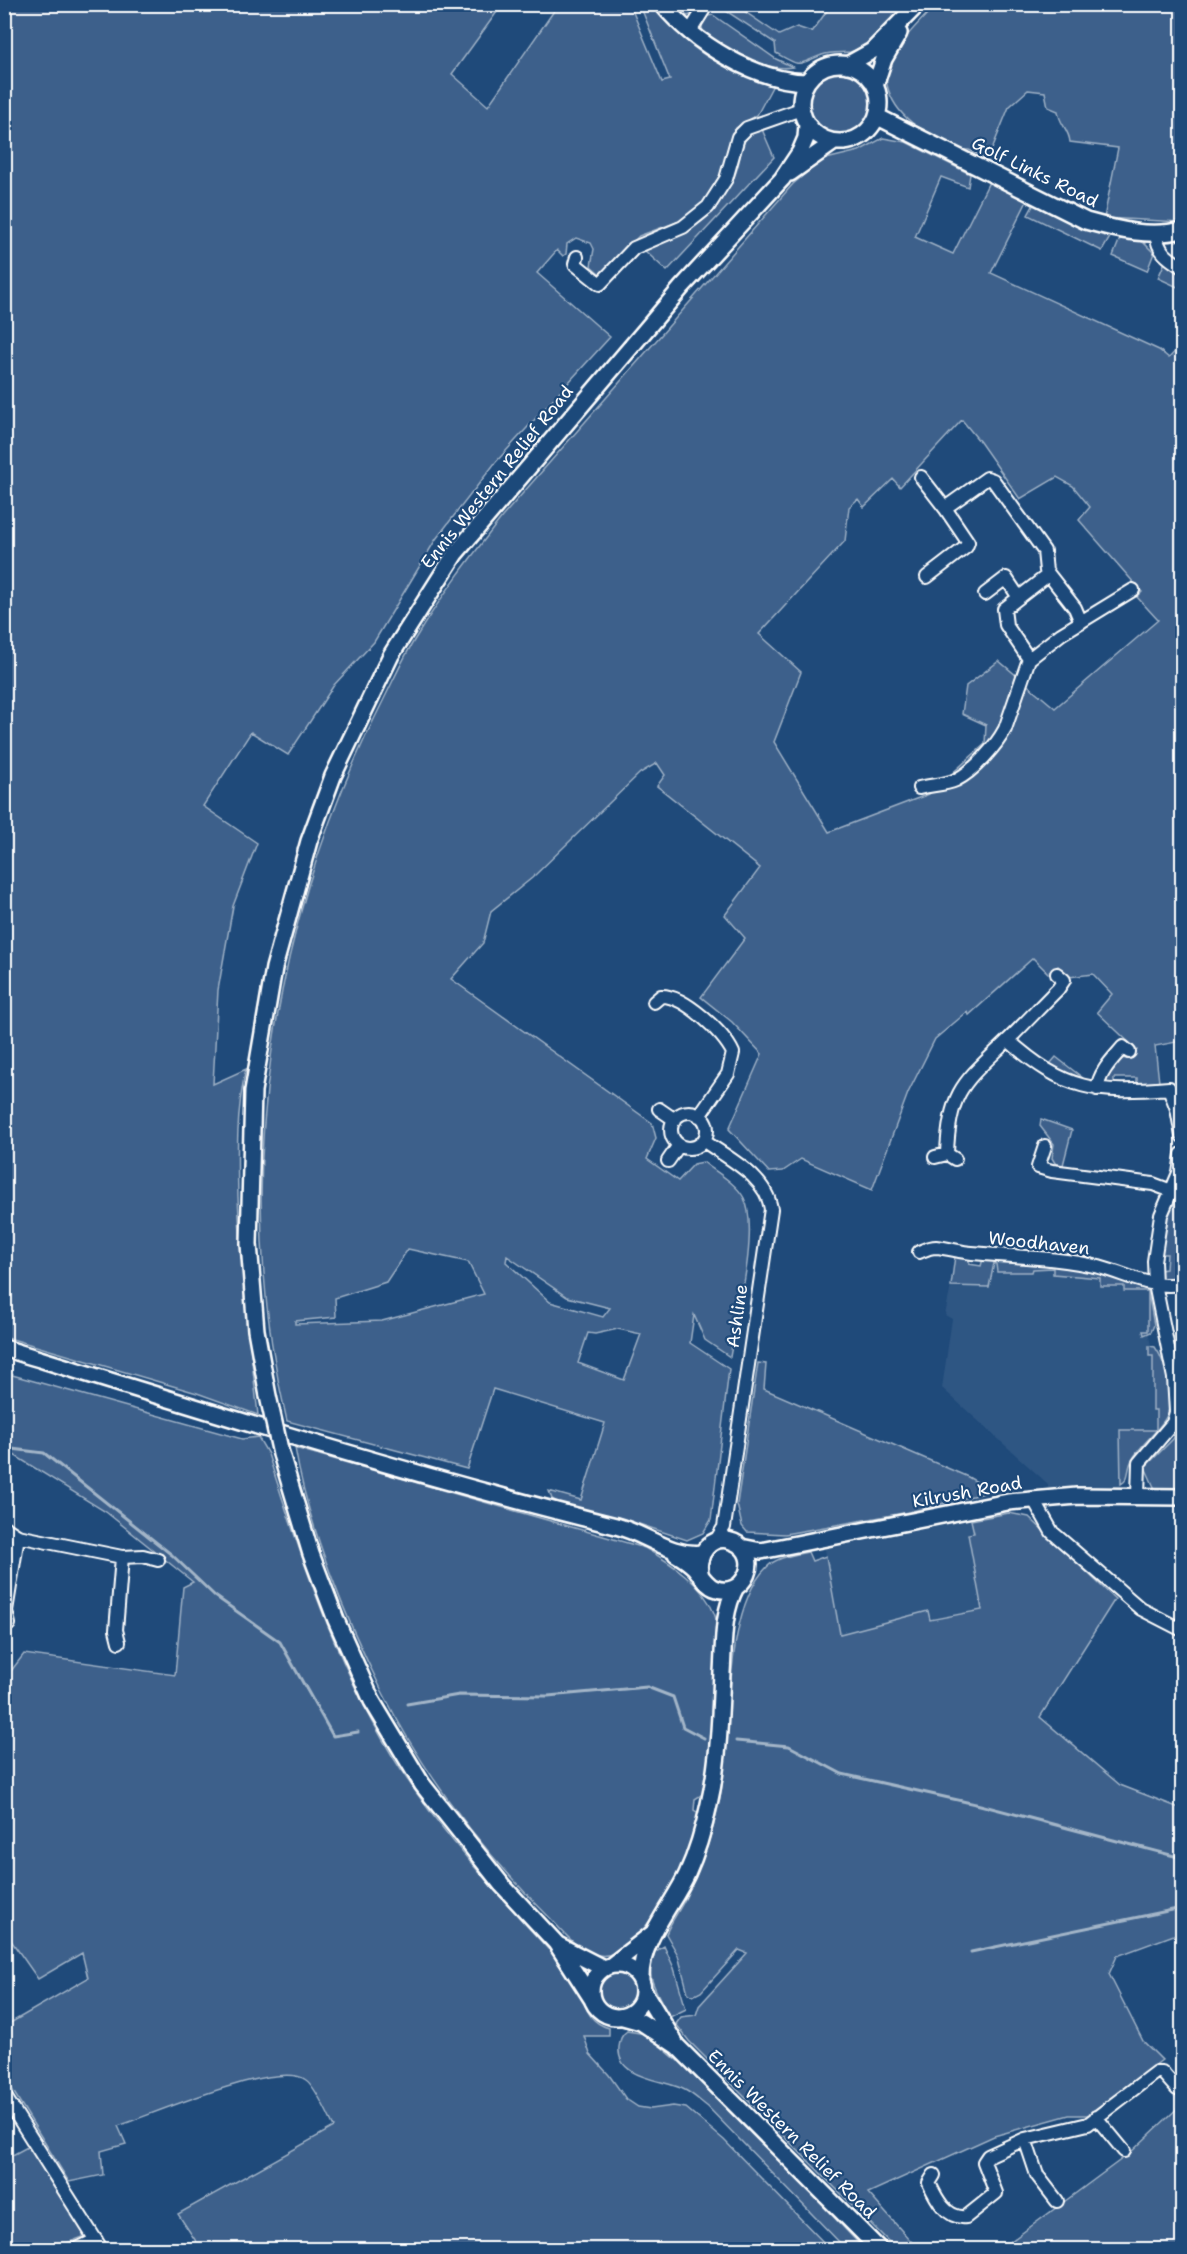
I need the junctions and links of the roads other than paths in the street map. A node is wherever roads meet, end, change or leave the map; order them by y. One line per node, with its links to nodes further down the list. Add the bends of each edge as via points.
1 (662, 4): 4 (main road)
2 (707, 4): 4 (street)
3 (916, 7): 5 (main road, via 872,51); 7 (main road, via 884,58)
4 (689, 33): 6 (main road, via 753,69 793,82)
5 (847, 65): 6 (main road, via 834,64 819,70); 7 (main road, via 862,71)
6 (807, 82): 8 (main road, via 802,94)
7 (875, 86): 9 (main road)
8 (804, 116): 10 (main road, via 816,134); 11 (main road, Ennis Western Relief Road, via 800,152); 14 (street, via 747,128 738,137 726,179 708,207 683,227 634,248 600,284 574,264)
9 (878, 117): 10 (main road, via 853,140); 13 (main road, Golf Links Road, via 1086,221 1115,230)
10 (834, 142): 11 (main road, Ennis Western Relief Road)
11 (782, 179): 68 (main road, Ennis Western Relief Road, bridge, via 693,274 454,554 391,655 333,776 309,842 274,968 253,1091 249,1244 256,1330 280,1454 308,1544 372,1701 423,1784 502,1885)
12 (1182, 230): 13 (main road, Golf Links Road)
13 (1156, 234): 15 (street, via 1157,246)
14 (577, 257)
15 (1182, 267)
16 (921, 477): 17 (street)
17 (945, 508): 18 (street, via 976,483 987,478 993,480 1044,550); 19 (street, via 968,542 966,548)
18 (1048, 575): 22 (street); 23 (street, via 1066,595)
19 (927, 577)
20 (1133, 590): 23 (street)
21 (985, 594): 22 (street, via 1006,578)
22 (1018, 596): 24 (street, via 1003,615)
23 (1081, 622): 24 (street)
24 (1029, 659): 25 (street, via 1000,738 954,781)
25 (919, 788)
26 (1058, 974): 28 (street, via 1064,980 1058,989)
27 (654, 1002): 34 (street, via 661,996 677,999 723,1036 733,1053 728,1074)
28 (1008, 1040): 32 (street, via 1058,1078); 41 (street, via 973,1071 961,1090 951,1111)
29 (1129, 1052): 32 (street, via 1123,1047 1107,1065)
30 (1182, 1086): 31 (street)
31 (1169, 1088): 32 (street, via 1117,1092); 36 (street, via 1178,1109)
32 (1096, 1089)
33 (660, 1109): 35 (street)
34 (699, 1116): 35 (street, via 688,1113); 37 (street, via 707,1128)
35 (675, 1120): 38 (street, via 672,1133)
36 (1182, 1136)
37 (704, 1141): 38 (street, via 690,1148); 54 (street, Ashline, via 757,1180 771,1209)
38 (679, 1145): 42 (street)
39 (1045, 1146): 43 (street, via 1038,1167 1153,1184)
40 (1182, 1154): 43 (street, via 1179,1173)
41 (946, 1157)
42 (668, 1161)
43 (1169, 1190): 45 (street, via 1156,1239)
44 (919, 1252): 45 (street, Woodhaven, via 934,1247 1037,1257 1101,1268)
45 (1155, 1284): 46 (street, Woodhaven); 48 (street)
46 (1182, 1284)
47 (4, 1348): 55 (main road, via 314,1443 620,1527)
48 (1178, 1377): 49 (street, via 1173,1423 1139,1463)
49 (1138, 1496): 50 (main road, Kilrush Road); 51 (main road, Kilrush Road)
50 (1182, 1497)
51 (1034, 1500): 56 (main road, Kilrush Road); 65 (street, via 1052,1532 1142,1610)
52 (4, 1527): 53 (street)
53 (18, 1536): 58 (street); 64 (street, via 6,1611)
54 (732, 1538): 56 (main road, Kilrush Road); 57 (main road, via 715,1542); 60 (main road, via 748,1557)
55 (664, 1546): 57 (main road); 61 (main road, via 694,1567)
56 (761, 1551): 60 (main road)
57 (702, 1553): 61 (main road, via 698,1564)
58 (122, 1557): 59 (street); 66 (street, via 116,1630)
59 (158, 1560)
60 (749, 1568): 62 (main road)
61 (705, 1581): 62 (main road, via 722,1590); 63 (main road, via 722,1601)
62 (736, 1587): 63 (main road)
63 (726, 1615): 67 (main road, via 717,1755 709,1804 687,1873)
64 (9, 1624)
65 (1182, 1630)
66 (120, 1641)
67 (654, 1933): 69 (main road); 70 (main road, via 640,1966)
68 (556, 1943): 69 (main road, Ennis Western Relief Road); 71 (main road, Ennis Western Relief Road)
69 (608, 1967): 70 (main road, via 629,1968); 71 (main road, via 592,1982)
70 (642, 1986): 72 (main road, via 637,2007); 73 (main road, Ennis Western Relief Road)
71 (592, 1999): 72 (main road, via 606,2015)
72 (623, 2016): 73 (main road, Ennis Western Relief Road, via 641,2022)
73 (677, 2046): 83 (main road, Ennis Western Relief Road)
74 (1182, 2091): 76 (street, via 1162,2072 1155,2072)
75 (4, 2095): 81 (street)
76 (1096, 2117): 77 (street, via 1088,2124); 78 (street)
77 (1025, 2139): 79 (street, via 988,2156 985,2167 996,2193 966,2217 951,2215 936,2199 928,2183); 80 (street, via 1037,2175)
78 (1124, 2151)
79 (934, 2175)
80 (1057, 2201)
81 (99, 2245): 82 (street)
82 (75, 2250)
83 (880, 2250)

